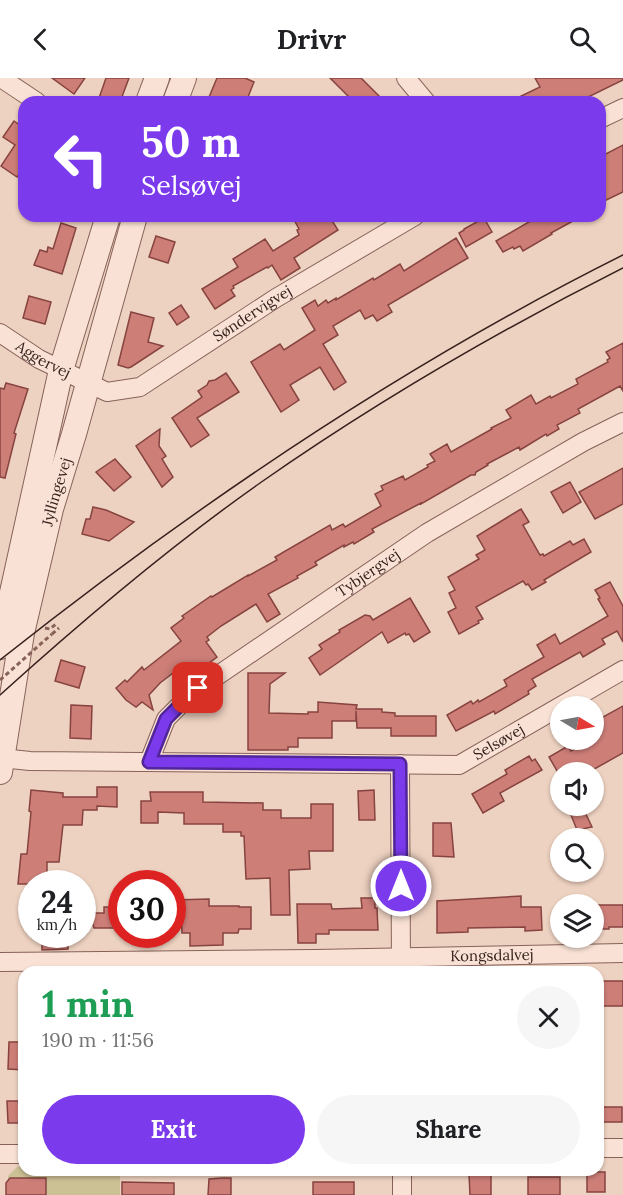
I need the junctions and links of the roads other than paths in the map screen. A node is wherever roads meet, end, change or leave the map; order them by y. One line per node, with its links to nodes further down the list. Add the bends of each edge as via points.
1 (1, 78): 5 (street)
2 (157, 78): 6 (street)
3 (184, 78): 7 (street)
4 (406, 78): 8 (street)
5 (28, 96)
6 (150, 96)
7 (177, 96)
8 (421, 96)
9 (623, 108): 10 (street)
10 (606, 116)
11 (106, 222): 15 (street, Jyllingevej)
12 (133, 222): 16 (street, Jyllingevej)
13 (405, 222): 16 (street, Søndervigvej, via 276,298 140,387 107,392)
14 (0, 333): 15 (street, Aggervej)
15 (62, 370): 16 (street, Aggervej); 18 (street, Jyllingevej)
16 (87, 382): 23 (street, Jyllingevej, via 23,625)
17 (623, 422): 21 (street, Tybjergvej, via 427,533 192,693 166,719)
18 (7, 584): 19 (street, Jyllingevej)
19 (0, 647)
20 (623, 670): 22 (street, Selsøvej, via 459,765)
21 (149, 762): 22 (street, Selsøvej); 23 (street, Selsøvej, via 30,761)
22 (400, 764): 26 (street)
23 (1, 765)
24 (623, 953): 26 (street, Kongsdalvej)
25 (0, 962): 26 (street, Kongsdalvej)
26 (401, 965)
27 (604, 1148): 28 (street)
28 (623, 1148)
29 (0, 1154): 30 (street)
30 (18, 1154)
31 (402, 1176): 32 (street)
32 (402, 1195)

